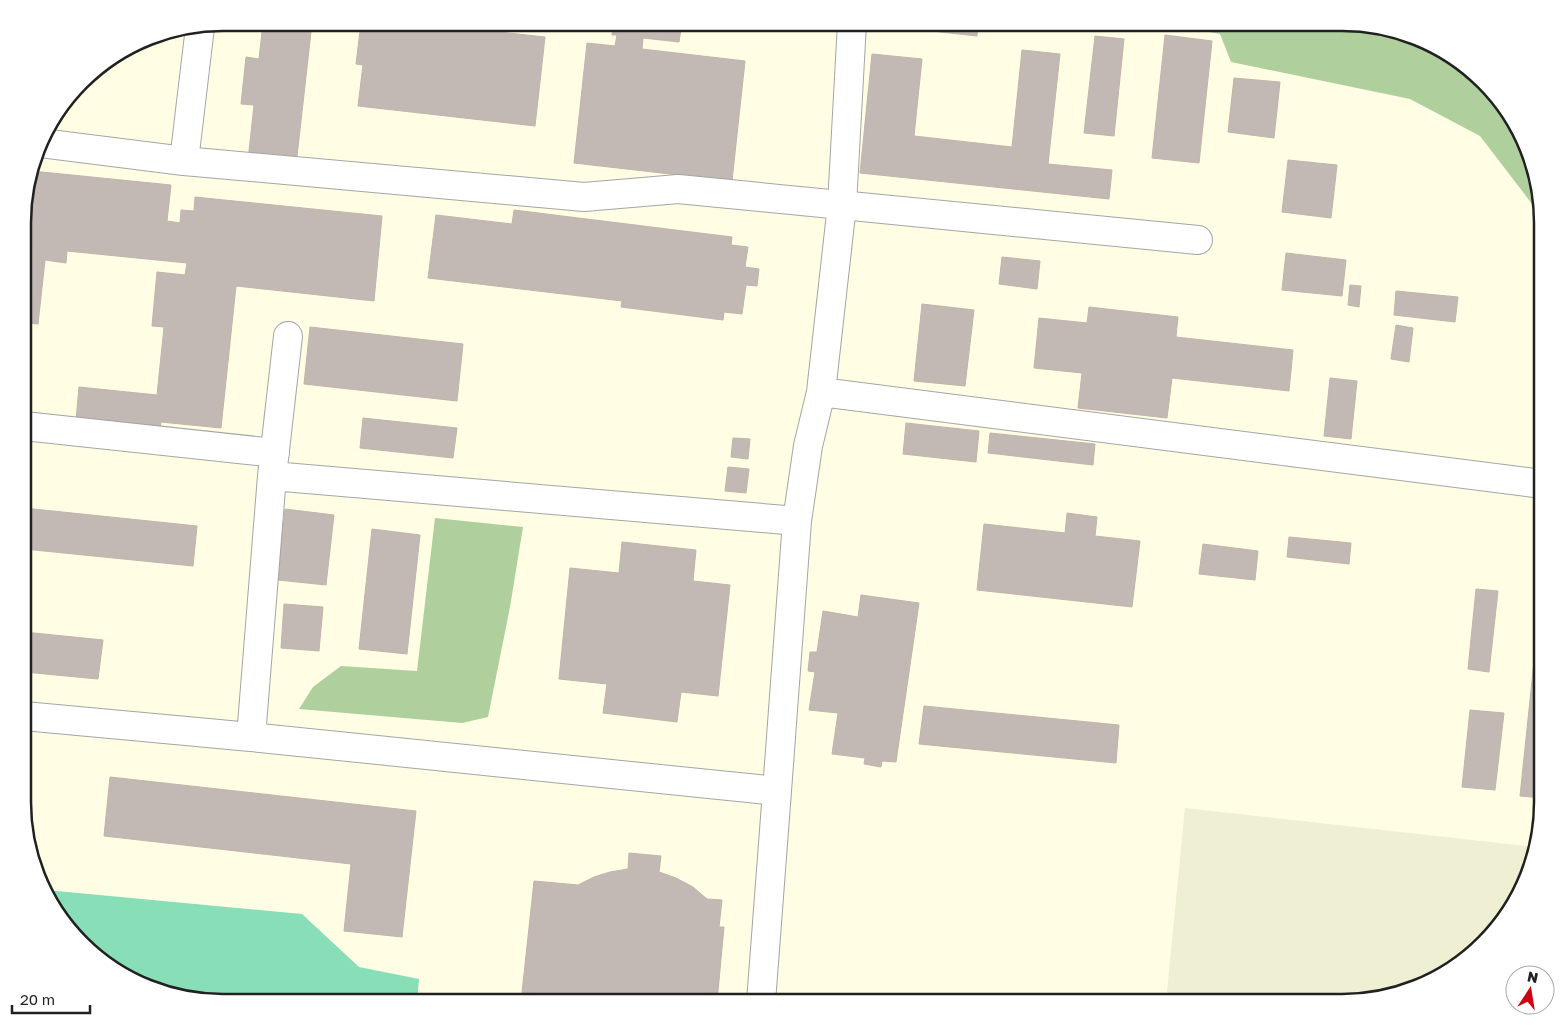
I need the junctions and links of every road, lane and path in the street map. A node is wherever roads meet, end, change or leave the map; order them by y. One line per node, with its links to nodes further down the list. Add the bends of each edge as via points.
1 (852, 31): 5 (lane)
2 (199, 33): 4 (lane)
3 (49, 144): 4 (lane)
4 (184, 160): 5 (lane, via 584,197 678,189)
5 (842, 205): 6 (lane); 8 (lane)
6 (1198, 240)
7 (288, 336): 10 (lane)
8 (820, 392): 11 (lane); 12 (lane)
9 (31, 427): 10 (lane)
10 (273, 464): 12 (lane); 14 (lane)
11 (1534, 483)
12 (797, 521): 15 (lane)
13 (31, 717): 14 (lane)
14 (251, 736): 15 (lane)
15 (777, 791): 16 (lane)
16 (762, 994)

